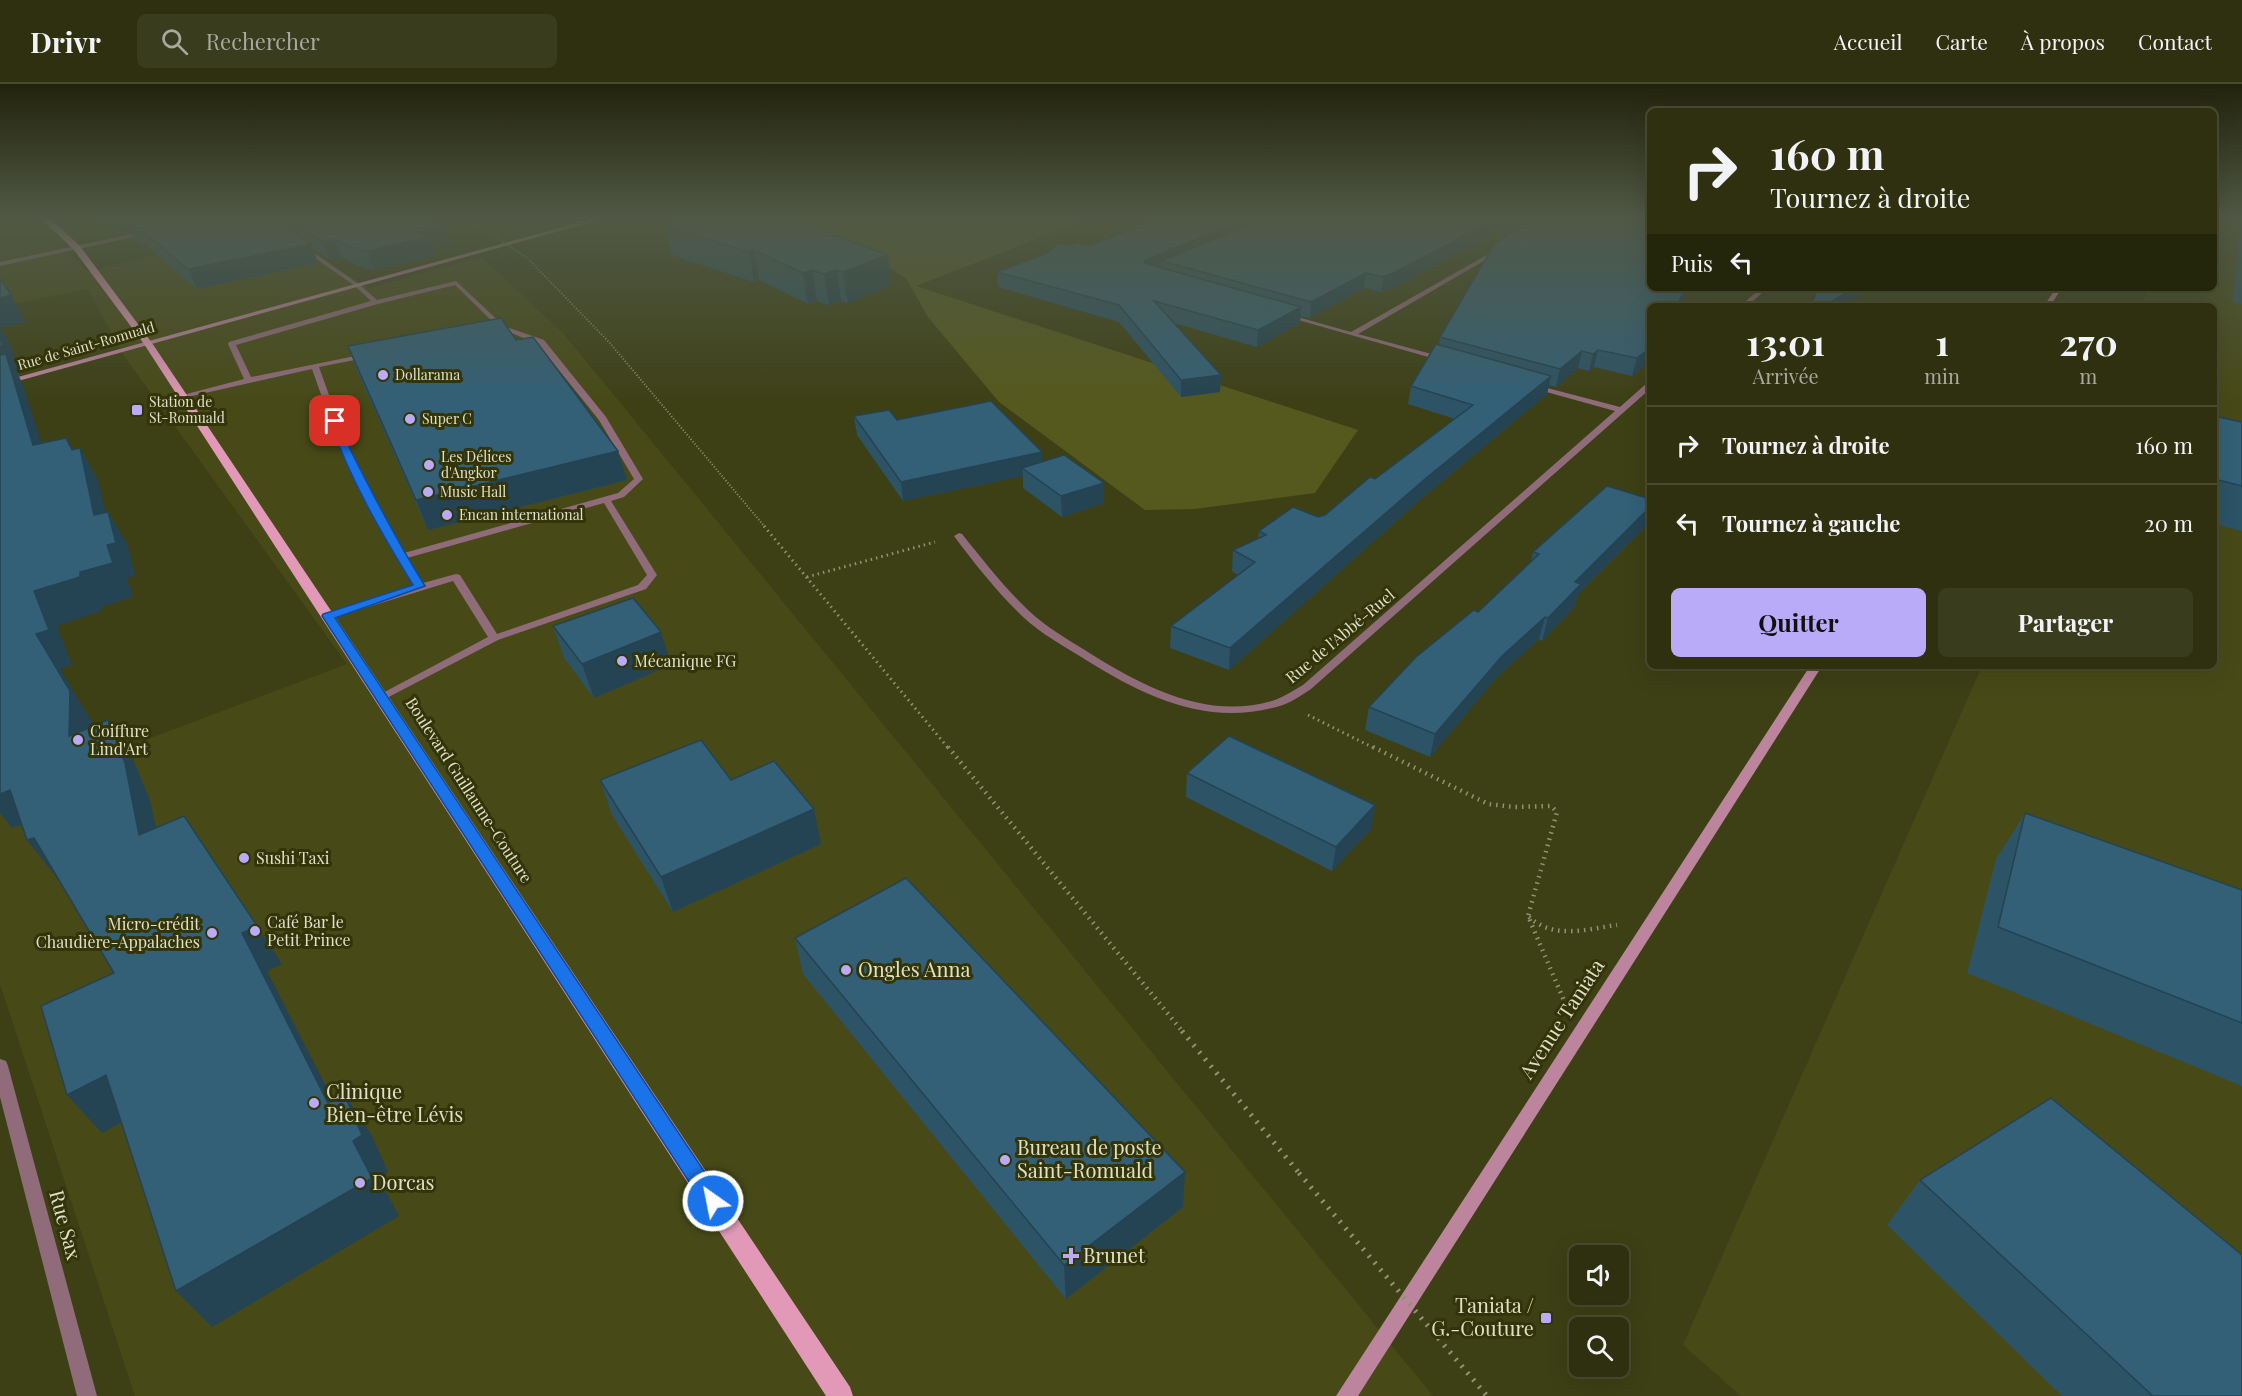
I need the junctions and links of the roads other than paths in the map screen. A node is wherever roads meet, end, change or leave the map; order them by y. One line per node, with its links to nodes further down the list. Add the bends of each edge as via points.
1 (102, 281): 13 (main road, Boulevard Guillaume-Couture)
2 (352, 281): 5 (street)
3 (371, 281): 5 (main road, Rue de Saint-Romuald)
4 (1444, 281): 12 (street)
5 (357, 285): 7 (street); 13 (main road, Rue de Saint-Romuald)
6 (1761, 291): 8 (street)
7 (376, 302): 10 (street, via 456,283); 17 (street, via 232,344)
8 (1747, 303)
9 (1274, 312): 12 (street)
10 (502, 327): 11 (street); 23 (street, via 541,342 603,419 628,460 639,479 621,495)
11 (491, 330)
12 (1353, 334): 15 (street)
13 (148, 343): 18 (main road, Rue de Saint-Romuald); 21 (main road, Boulevard Guillaume-Couture)
14 (378, 353): 16 (street)
15 (1454, 363)
16 (315, 366): 17 (street); 25 (street, via 344,448)
17 (248, 380): 21 (street)
18 (0, 384)
19 (1531, 385): 22 (street)
20 (1647, 388): 22 (street, Rue de l'Abbé-Ruel)
21 (183, 396): 27 (main road, Boulevard Guillaume-Couture)
22 (1620, 410): 24 (street, Rue de l'Abbé-Ruel, via 1307,687 1280,702 1258,708 1209,710 1189,706 1107,669 1025,612)
23 (606, 499): 25 (street); 28 (street, via 652,575 642,587)
24 (959, 536)
25 (401, 557): 26 (street)
26 (420, 586): 27 (street); 28 (street, via 456,577)
27 (328, 616): 30 (main road, Boulevard Guillaume-Couture)
28 (494, 638): 30 (street)
29 (1814, 669): 34 (main road, Avenue Taniata)
30 (381, 698): 33 (main road, Boulevard Guillaume-Couture)
31 (0, 1066): 32 (street, Rue Sax)
32 (87, 1396)
33 (841, 1396)
34 (1346, 1396)

